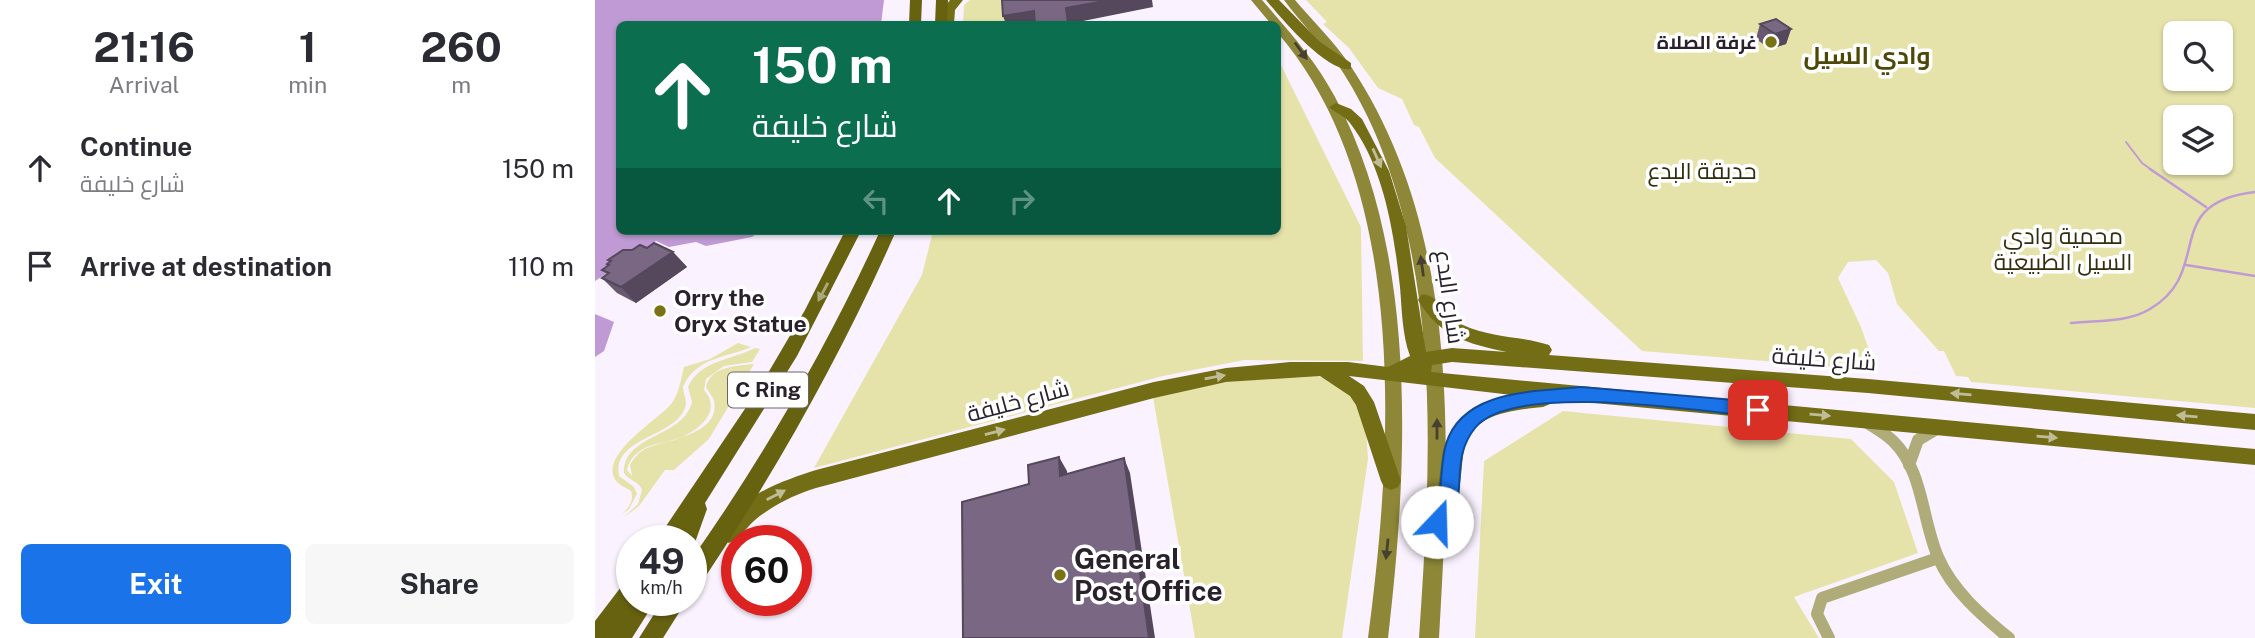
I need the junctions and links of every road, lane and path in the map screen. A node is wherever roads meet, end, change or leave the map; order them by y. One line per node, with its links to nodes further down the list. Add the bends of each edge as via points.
1 (916, 0): 7 (highway)
2 (943, 0): 8 (highway)
3 (957, 0): 9 (main road, via 949,9)
4 (1256, 0): 10 (main road, one-way to 10)
5 (1272, 0): 12 (main road, via 1327,56)
6 (1289, 0): 12 (main road, شارع البدع)
7 (915, 21)
8 (941, 21)
9 (948, 21)
10 (1276, 21)
11 (1281, 27): 13 (main road, one-way to 13)
12 (1346, 66): 16 (main road, شارع البدع, one-way to 12, via 1420,252 1396,162)
13 (1336, 107): 17 (main road, one-way to 17, via 1353,116 1388,187); 19 (main road, via 1373,205 1386,283)
14 (851, 235): 29 (highway, C Ring, one-way to 29, via 765,395)
15 (886, 235): 33 (highway, C Ring, via 801,404)
16 (1427, 300): 17 (main road, شارع البدع); 20 (main road, via 1449,326 1500,343 1654,361)
17 (1427, 358): 19 (main road, شارع خليفة); 20 (main road, شارع خليفة, via 1452,355); 21 (main road)
18 (1323, 369): 19 (main road, شارع خليفة); 28 (main road, via 1357,391 1365,402); 35 (main road, شارع خليفة, one-way to 18, via 749,513 804,482 1183,383 1253,371)
19 (1392, 373): 21 (main road, شارع خليفة); 28 (main road)
20 (1688, 374): 24 (main road, شارع خليفة, one-way to 20)
21 (1434, 379): 22 (main road, شارع خليفة); 30 (main road, one-way to 21)
22 (1581, 394): 23 (main road, شارع خليفة, one-way to 23); 30 (main road, via 1502,403 1470,420 1456,442 1448,502)
23 (1861, 419): 25 (main road, شارع خليفة); 27 (street, via 1891,439)
24 (2255, 422)
25 (1941, 427): 26 (main road, شارع خليفة, one-way to 26); 27 (street, via 1918,440)
26 (2255, 457)
27 (1909, 465): 34 (street)
28 (1391, 481): 42 (main road, one-way to 42)
29 (699, 495): 31 (highway, C Ring); 32 (highway)
30 (1437, 522): 43 (main road)
31 (678, 525)
32 (691, 525)
33 (707, 553)
34 (1938, 558): 44 (street, via 1822,597 1816,614); 45 (street, via 1961,592)
35 (707, 563)
36 (616, 611): 39 (highway)
37 (634, 616): 40 (highway)
38 (665, 616): 41 (highway)
39 (596, 638)
40 (618, 638)
41 (649, 638)
42 (1378, 638)
43 (1429, 638)
44 (1829, 638)
45 (2009, 638)

